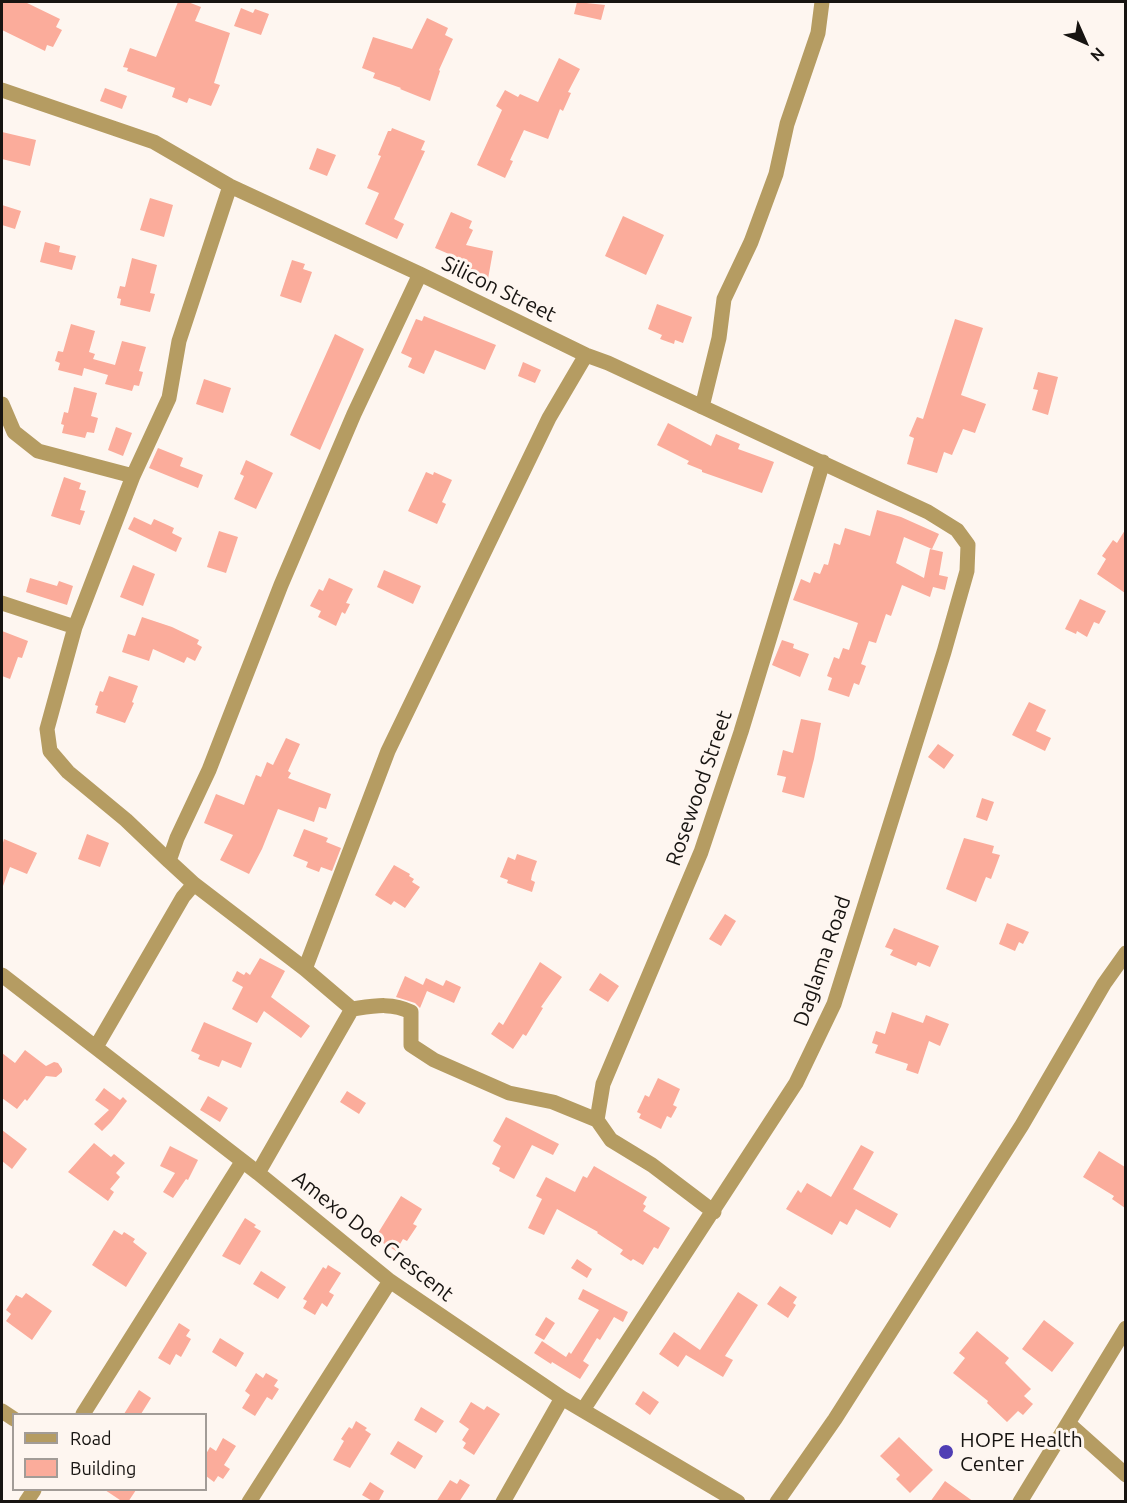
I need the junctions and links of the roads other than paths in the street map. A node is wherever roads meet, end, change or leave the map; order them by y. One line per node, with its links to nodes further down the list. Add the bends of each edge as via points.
1 (822, 2): 7 (street, via 818,33 787,124 776,174 751,242 724,299)
2 (2, 90): 3 (street, Silicon Street, via 154,142)
3 (231, 186): 4 (street, Silicon Street); 9 (street, via 179,341 169,398)
4 (420, 274): 5 (street, Silicon Street); 13 (street, via 354,414)
5 (586, 355): 7 (street, Silicon Street); 16 (street, via 549,418 388,751)
6 (2, 404): 9 (street, via 14,432 38,451)
7 (702, 407): 8 (street, Silicon Street)
8 (823, 462): 10 (street, Silicon Street, via 928,512 957,530); 20 (street, Rosewood Street, via 701,852 603,1083)
9 (134, 476): 12 (street)
10 (968, 545): 23 (street, Daglama Road, via 967,571 947,642 834,1004 796,1083)
11 (2, 603): 12 (street)
12 (75, 627): 13 (street, via 47,729 50,751 68,772)
13 (169, 861): 14 (street)
14 (194, 884): 16 (street); 19 (street)
15 (1125, 953): 34 (street, via 1022,1125 835,1419)
16 (305, 969): 18 (street)
17 (2, 975): 19 (street, Amexo Doe Crescent)
18 (352, 1009): 20 (street, via 400,1006 411,1012 411,1045 434,1060 509,1094 553,1102); 22 (street)
19 (96, 1047): 21 (street, Amexo Doe Crescent)
20 (597, 1120): 23 (street, via 611,1140)
21 (242, 1162): 22 (street, Amexo Doe Crescent); 28 (street)
22 (258, 1173): 24 (street, Amexo Doe Crescent)
23 (714, 1212): 27 (street, Daglama Road)
24 (390, 1281): 26 (street, Amexo Doe Crescent); 31 (street)
25 (1125, 1328): 29 (street)
26 (562, 1398): 27 (street, Amexo Doe Crescent); 32 (street)
27 (583, 1410): 33 (street, Amexo Doe Crescent)
28 (83, 1413)
29 (1068, 1423): 30 (street); 35 (street)
30 (1125, 1475)
31 (249, 1502)
32 (503, 1502)
33 (738, 1502)
34 (777, 1502)
35 (1020, 1502)

